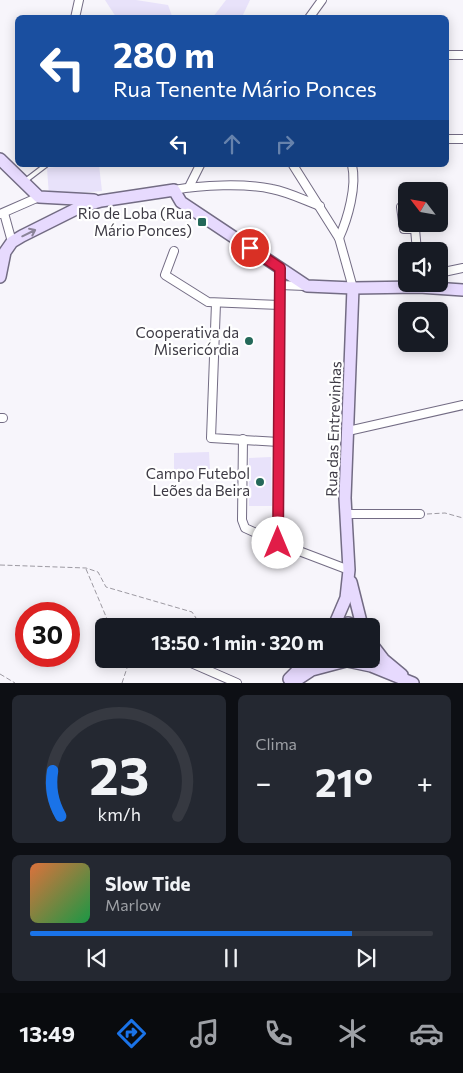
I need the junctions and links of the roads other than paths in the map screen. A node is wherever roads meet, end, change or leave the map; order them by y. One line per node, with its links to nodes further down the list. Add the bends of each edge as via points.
1 (79, 0): 3 (street)
2 (322, 0): 4 (street)
3 (75, 15)
4 (311, 15)
5 (463, 54): 6 (street)
6 (449, 55)
7 (449, 139): 8 (street)
8 (463, 139)
9 (0, 159): 10 (street)
10 (14, 167): 15 (street)
11 (43, 167): 15 (lane)
12 (199, 167): 16 (street)
13 (294, 167): 20 (street)
14 (352, 167): 22 (street, via 347,219)
15 (23, 183): 18 (street)
16 (189, 187): 17 (street); 20 (street, via 256,186 274,189)
17 (174, 190): 19 (street); 25 (street, via 181,202)
18 (39, 197): 19 (street); 21 (street)
19 (79, 204): 23 (street, one-way to 19)
20 (320, 206): 22 (street)
21 (2, 213): 23 (street)
22 (339, 238): 32 (street)
23 (7, 248): 28 (street)
24 (174, 251): 35 (street, via 165,276 208,302)
25 (280, 268): 29 (street); 30 (street)
26 (463, 268): 27 (street)
27 (448, 271)
28 (0, 277)
29 (280, 286): 30 (street); 36 (street)
30 (307, 286): 32 (street)
31 (398, 286): 32 (street)
32 (353, 288): 38 (street, Rua das Entrevinhas)
33 (448, 288): 34 (street)
34 (463, 290)
35 (216, 302): 36 (street); 39 (street, via 211,438)
36 (280, 305): 40 (street)
37 (463, 406): 38 (street)
38 (348, 431): 41 (street, Rua das Entrevinhas)
39 (243, 440): 40 (street); 43 (street, via 242,520 245,528)
40 (279, 442): 43 (street)
41 (346, 514): 42 (street); 44 (street, Rua das Entrevinhas)
42 (420, 514)
43 (278, 543): 44 (street)
44 (349, 570): 45 (street, Rua das Entrevinhas, via 346,598); 46 (street, Rua das Entrevinhas)
45 (339, 618)
46 (360, 618)
47 (380, 655): 52 (street)
48 (203, 668): 53 (street)
49 (300, 668): 54 (street)
50 (318, 668): 55 (street)
51 (376, 668): 52 (street)
52 (411, 682)
53 (237, 683)
54 (285, 683)
55 (292, 683)

